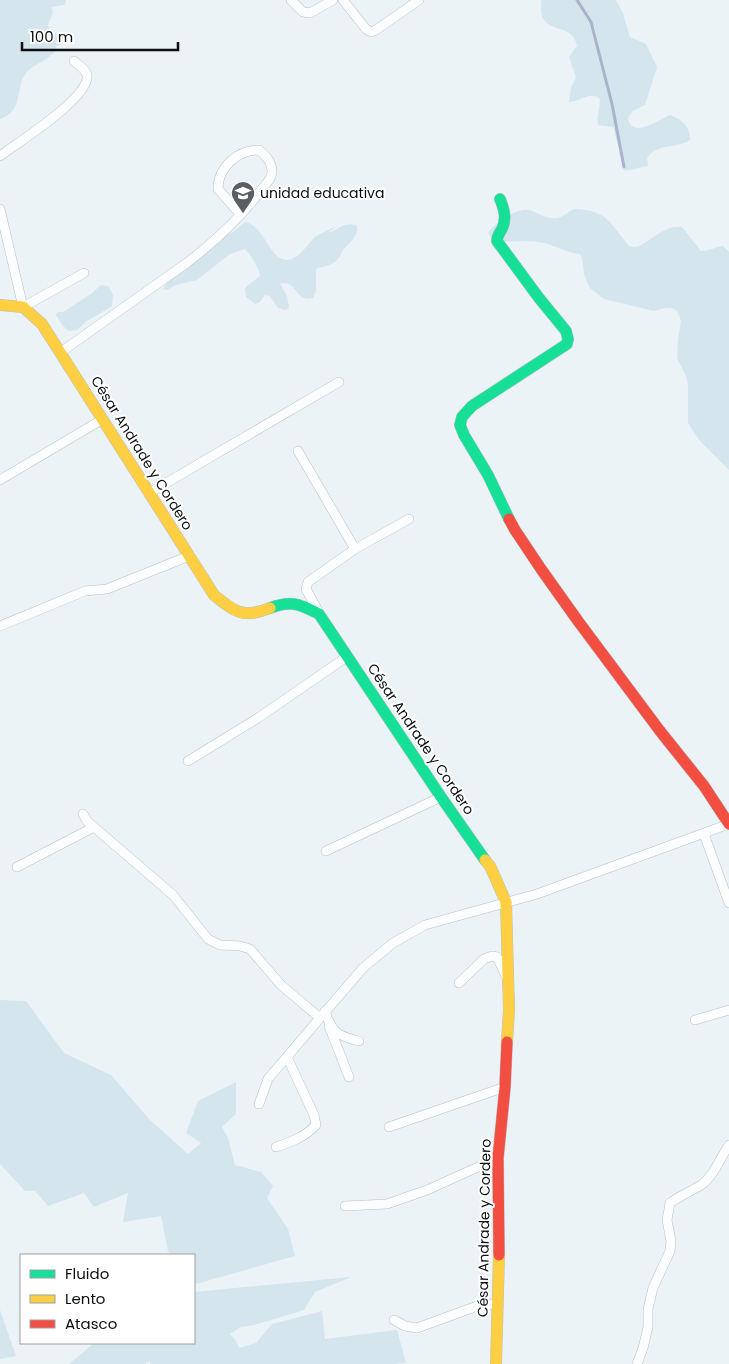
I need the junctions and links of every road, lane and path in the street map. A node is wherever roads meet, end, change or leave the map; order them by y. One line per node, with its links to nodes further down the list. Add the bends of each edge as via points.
1 (291, 0): 2 (street, via 303,12 310,13)
2 (332, 0)
3 (343, 0): 4 (street, via 371,32)
4 (419, 0)
5 (74, 61): 6 (street, via 86,71 88,77 84,87 62,111)
6 (0, 156)
7 (500, 199): 28 (street, via 506,221 497,241 568,339 567,344 472,406 462,417 460,425 515,530 541,569)
8 (0, 209): 12 (street)
9 (240, 214): 9 (street, via 271,176 269,161 259,150 241,153 229,163 218,181 218,189); 13 (street, via 188,262)
10 (84, 273): 12 (street)
11 (0, 305): 12 (street)
12 (23, 307): 13 (street, César Andrade y Cordero, via 42,324)
13 (61, 352): 15 (street, César Andrade y Cordero)
14 (339, 382): 18 (street)
15 (103, 419): 17 (street); 18 (street, César Andrade y Cordero)
16 (298, 451): 20 (street)
17 (0, 480)
18 (149, 494): 21 (street, César Andrade y Cordero)
19 (409, 518): 20 (street)
20 (355, 549): 22 (street, via 308,582 306,589)
21 (189, 556): 22 (street, César Andrade y Cordero, via 214,595 242,614 289,603 300,604); 23 (street, via 107,589 85,591)
22 (319, 614): 24 (street, César Andrade y Cordero)
23 (0, 626)
24 (348, 656): 25 (street, via 258,718); 26 (street, César Andrade y Cordero)
25 (188, 760)
26 (441, 797): 31 (street); 33 (street, César Andrade y Cordero, via 490,866)
27 (83, 814): 29 (street)
28 (729, 824): 30 (street)
29 (94, 827): 32 (street); 38 (street, via 174,895 208,939 220,945 250,949 281,985)
30 (704, 834): 33 (street, via 537,894); 34 (street)
31 (326, 851)
32 (17, 867)
33 (506, 902): 35 (street, César Andrade y Cordero); 38 (street, via 425,925 393,943 363,968)
34 (729, 903)
35 (508, 981): 36 (street, via 497,957 492,956 484,959); 44 (street, César Andrade y Cordero)
36 (459, 982)
37 (729, 1010): 39 (street)
38 (322, 1015): 40 (street); 42 (street)
39 (696, 1020)
40 (330, 1026): 41 (street, via 342,1037); 43 (street)
41 (359, 1041)
42 (288, 1057): 45 (street, via 268,1080); 48 (street, via 316,1125 294,1141)
43 (349, 1078)
44 (505, 1088): 46 (street); 49 (street, César Andrade y Cordero)
45 (259, 1104)
46 (389, 1127)
47 (729, 1145): 54 (street, via 703,1184 670,1203 667,1220 670,1251 653,1288 648,1327)
48 (276, 1147)
49 (498, 1158): 50 (street, via 428,1190 387,1204); 51 (street, César Andrade y Cordero)
50 (345, 1206)
51 (498, 1304): 52 (street, via 480,1305 417,1328); 53 (street, César Andrade y Cordero)
52 (394, 1320)
53 (496, 1364)
54 (637, 1364)

